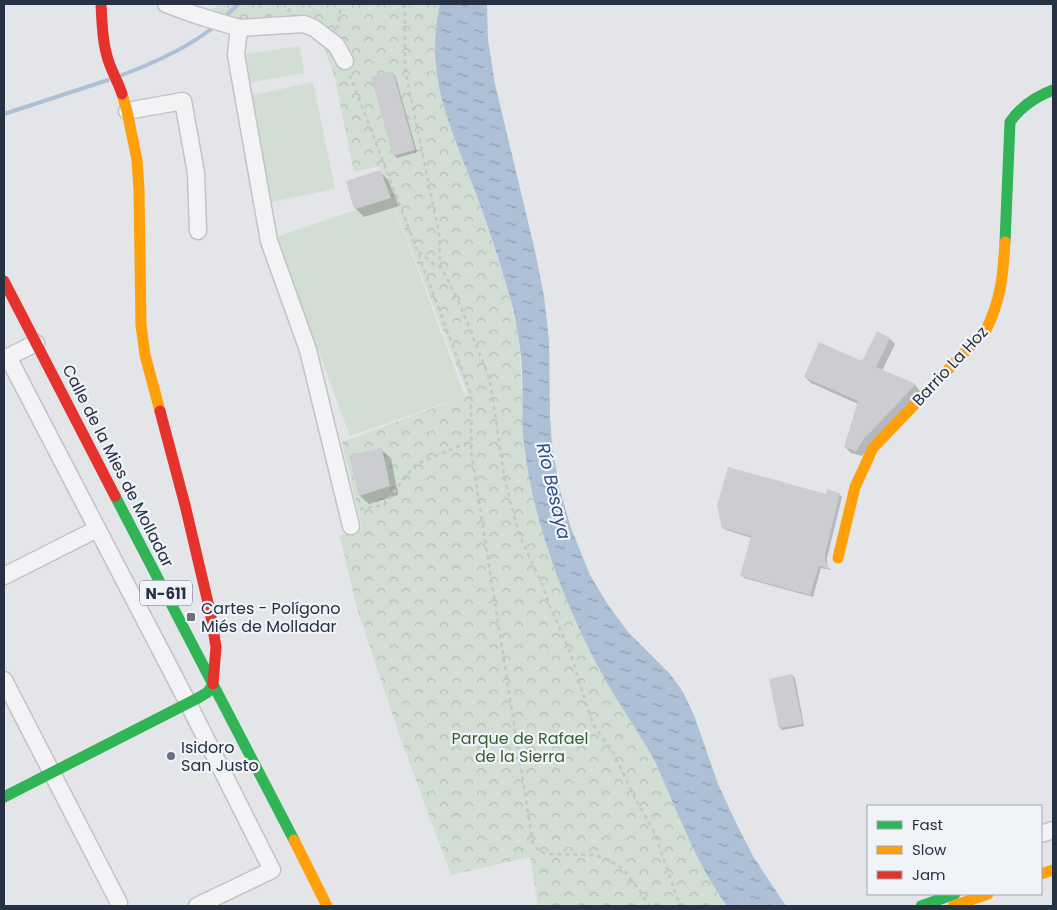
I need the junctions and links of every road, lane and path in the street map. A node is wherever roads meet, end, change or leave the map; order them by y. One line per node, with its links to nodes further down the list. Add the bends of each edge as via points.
1 (102, 4): 10 (main road, via 107,58)
2 (166, 4): 5 (street)
3 (341, 4): 7 (path, via 338,27)
4 (405, 4): 13 (path, via 405,70 439,233)
5 (199, 9): 6 (street, via 212,19)
6 (235, 28): 7 (street, via 304,24); 18 (street, via 236,55 269,241 308,350)
7 (324, 34): 8 (street, via 336,45)
8 (345, 62): 12 (path)
9 (1053, 90): 20 (main road, Barrio La Hoz, via 1034,98 1018,110 1010,122 1004,264 994,314 986,330 873,448 855,487)
10 (127, 111): 11 (street, via 183,101 196,173); 23 (main road, via 140,190 141,325 145,355 210,611 216,647)
11 (198, 231)
12 (418, 252): 13 (path); 17 (path, via 471,394)
13 (441, 268): 33 (path, via 488,375 503,469 521,539 570,652 595,727 614,754 654,832)
14 (4, 281): 15 (main road, Calle de la Mies de Molladar / N-611)
15 (36, 344): 16 (street); 23 (main road, Calle de la Mies de Molladar / N-611)
16 (6, 358): 19 (street)
17 (471, 441): 18 (path, via 415,465 384,505); 32 (path, via 533,844 546,854 594,855 609,860 622,868)
18 (349, 518)
19 (98, 529): 21 (street); 24 (street)
20 (838, 558)
21 (4, 576)
22 (4, 680): 25 (street)
23 (213, 684): 24 (main road, via 208,692); 31 (main road, Calle de la Mies de Molladar / N-611)
24 (188, 703): 25 (main road); 30 (street, via 272,870)
25 (52, 772): 26 (main road); 29 (street)
26 (4, 797)
27 (952, 895): 34 (main road)
28 (985, 895): 35 (main road)
29 (119, 903)
30 (197, 906)
31 (327, 906)
32 (649, 906)
33 (680, 906)
34 (921, 906)
35 (953, 906)

